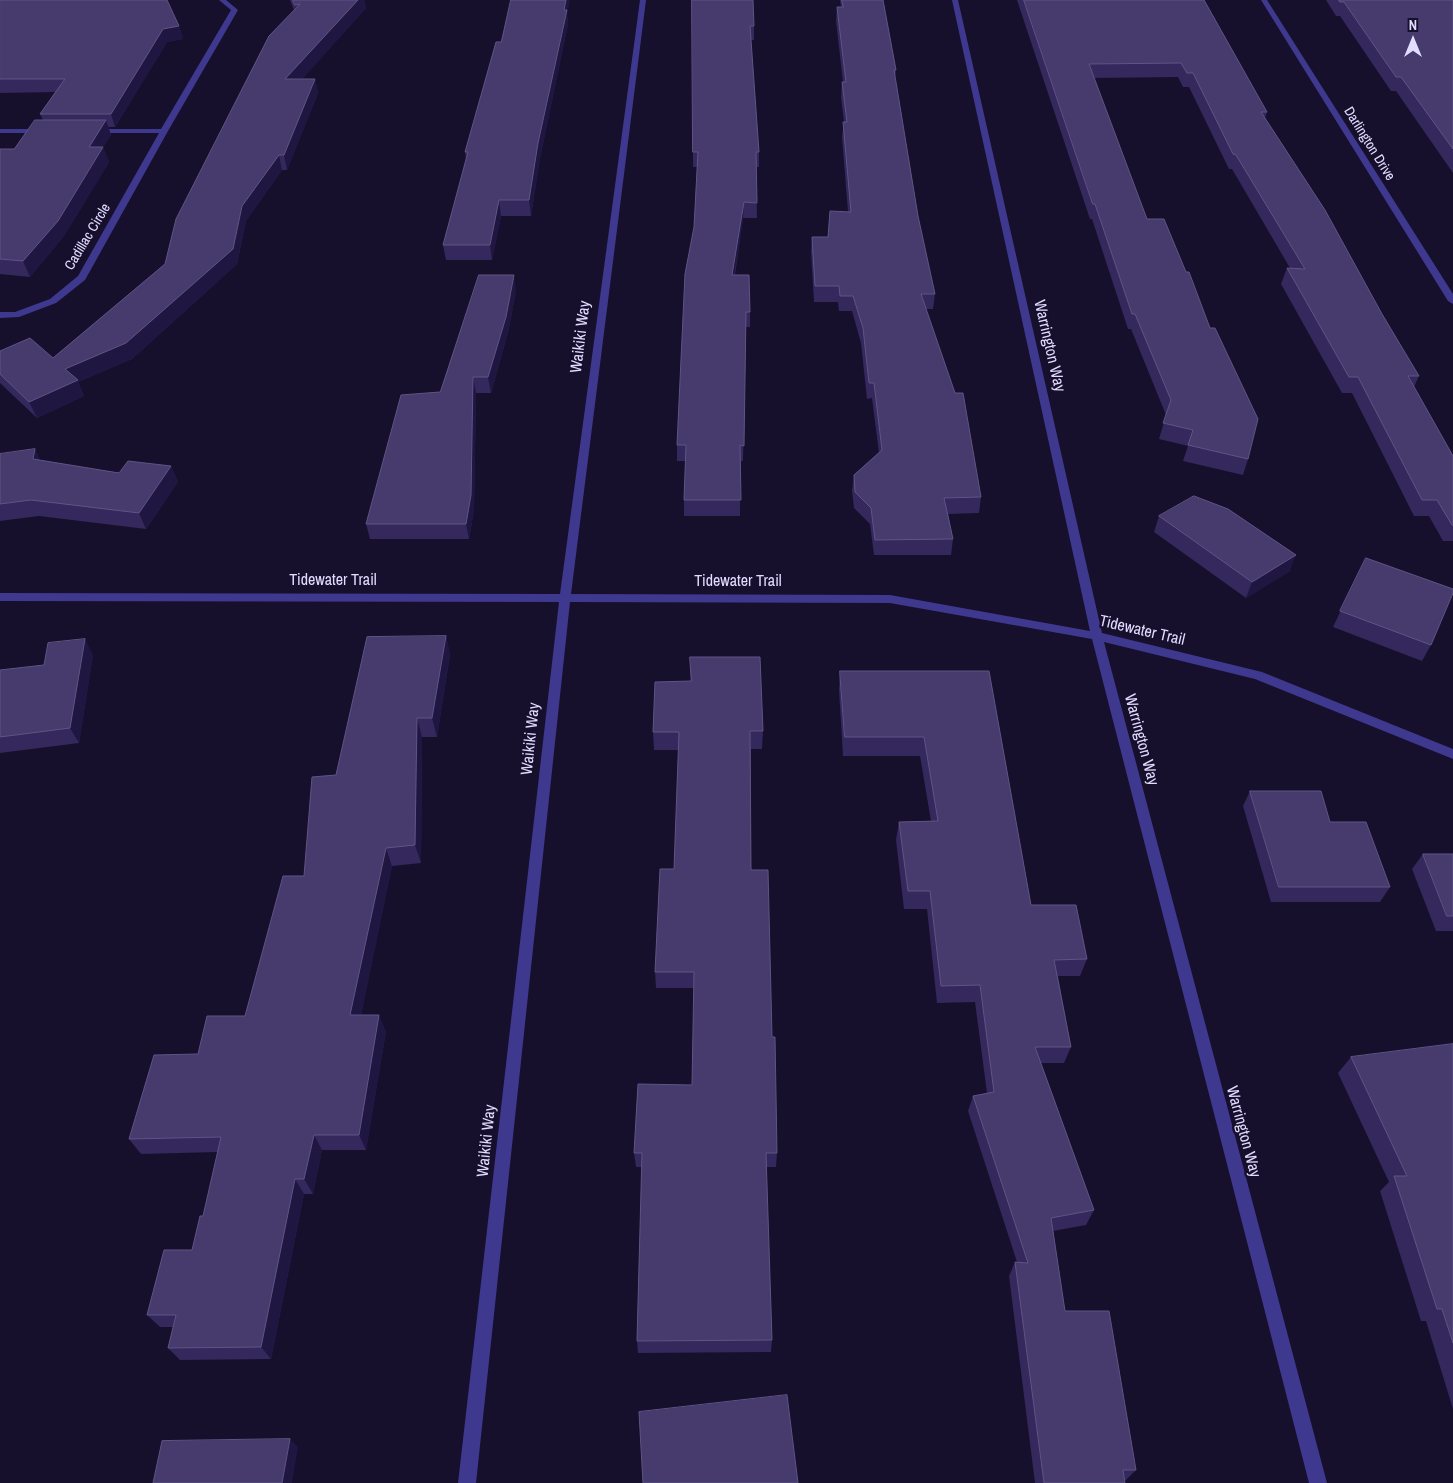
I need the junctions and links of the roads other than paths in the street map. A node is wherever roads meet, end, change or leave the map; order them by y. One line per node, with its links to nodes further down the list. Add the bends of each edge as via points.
1 (222, 0): 8 (street, Cadillac Circle, via 235,10)
2 (643, 0): 12 (street, Waikiki Way)
3 (955, 0): 13 (street, Warrington Way)
4 (1264, 0): 9 (street, Darlington Drive)
5 (0, 131): 6 (street)
6 (58, 131)
7 (87, 131): 8 (street)
8 (164, 131): 10 (street, Cadillac Circle, via 82,278 52,301 16,315)
9 (1453, 301)
10 (0, 315)
11 (0, 597): 12 (street, Tidewater Trail)
12 (564, 598): 13 (street, Tidewater Trail, via 890,599); 15 (street, Waikiki Way)
13 (1097, 636): 14 (street, Tidewater Trail, via 1258,675); 16 (street, Warrington Way)
14 (1453, 754)
15 (466, 1483)
16 (1318, 1483)

